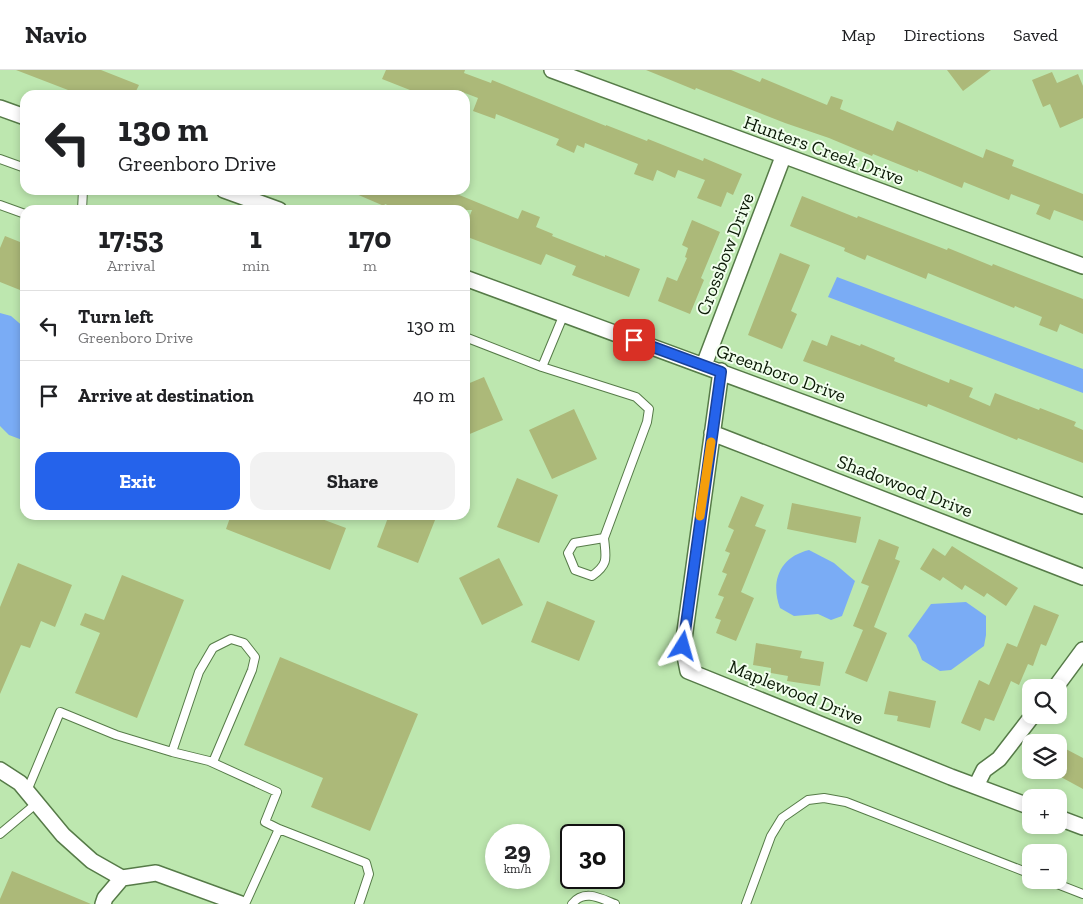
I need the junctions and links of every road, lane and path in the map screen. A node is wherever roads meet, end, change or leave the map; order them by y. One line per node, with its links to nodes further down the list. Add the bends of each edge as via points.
1 (552, 70): 4 (street, Hunters Creek Drive)
2 (0, 108): 3 (street)
3 (20, 115)
4 (783, 157): 11 (street, Hunters Creek Drive); 15 (street, Crossbow Drive)
5 (0, 159): 6 (lane)
6 (20, 166)
7 (238, 195): 9 (street)
8 (0, 205): 10 (lane)
9 (265, 205)
10 (20, 212)
11 (1083, 266)
12 (470, 280): 13 (street, Greenboro Drive)
13 (564, 314): 15 (street, Greenboro Drive); 16 (lane)
14 (470, 339): 16 (lane)
15 (704, 365): 17 (street, Greenboro Drive)
16 (542, 367): 20 (lane, via 636,397 649,409)
17 (721, 372): 18 (street, Maplewood Drive); 19 (street, Greenboro Drive)
18 (712, 433): 21 (street, Shadowood Drive); 28 (street, Maplewood Drive, via 683,646 688,671)
19 (1083, 506)
20 (604, 538): 20 (lane, via 606,558 602,569 592,576 575,570 568,553 574,543)
21 (1083, 577)
22 (1083, 650): 23 (street)
23 (1061, 679)
24 (1026, 724): 28 (street, via 999,760 984,770)
25 (172, 752): 26 (lane); 26 (lane, via 199,672 213,648 231,639 244,643 255,657); 29 (lane, via 116,735 60,712)
26 (213, 762): 33 (lane, via 277,792 265,822)
27 (0, 770): 29 (street, via 20,782)
28 (976, 786): 30 (street, Maplewood Drive)
29 (32, 797): 34 (lane); 36 (street, via 63,835 92,861)
30 (1022, 804)
31 (1067, 821): 32 (street)
32 (1083, 827)
33 (279, 829): 41 (lane); 42 (lane, via 366,863 370,874)
34 (0, 834)
35 (1022, 870): 45 (lane, via 846,802 824,798 808,800 782,818 771,836)
36 (122, 878): 39 (street); 40 (street, via 156,873)
37 (1067, 888): 38 (lane)
38 (1083, 894)
39 (103, 904)
40 (241, 904)
41 (244, 904)
42 (359, 904)
43 (572, 904): 44 (lane, via 584,895)
44 (615, 904)
45 (746, 904)

